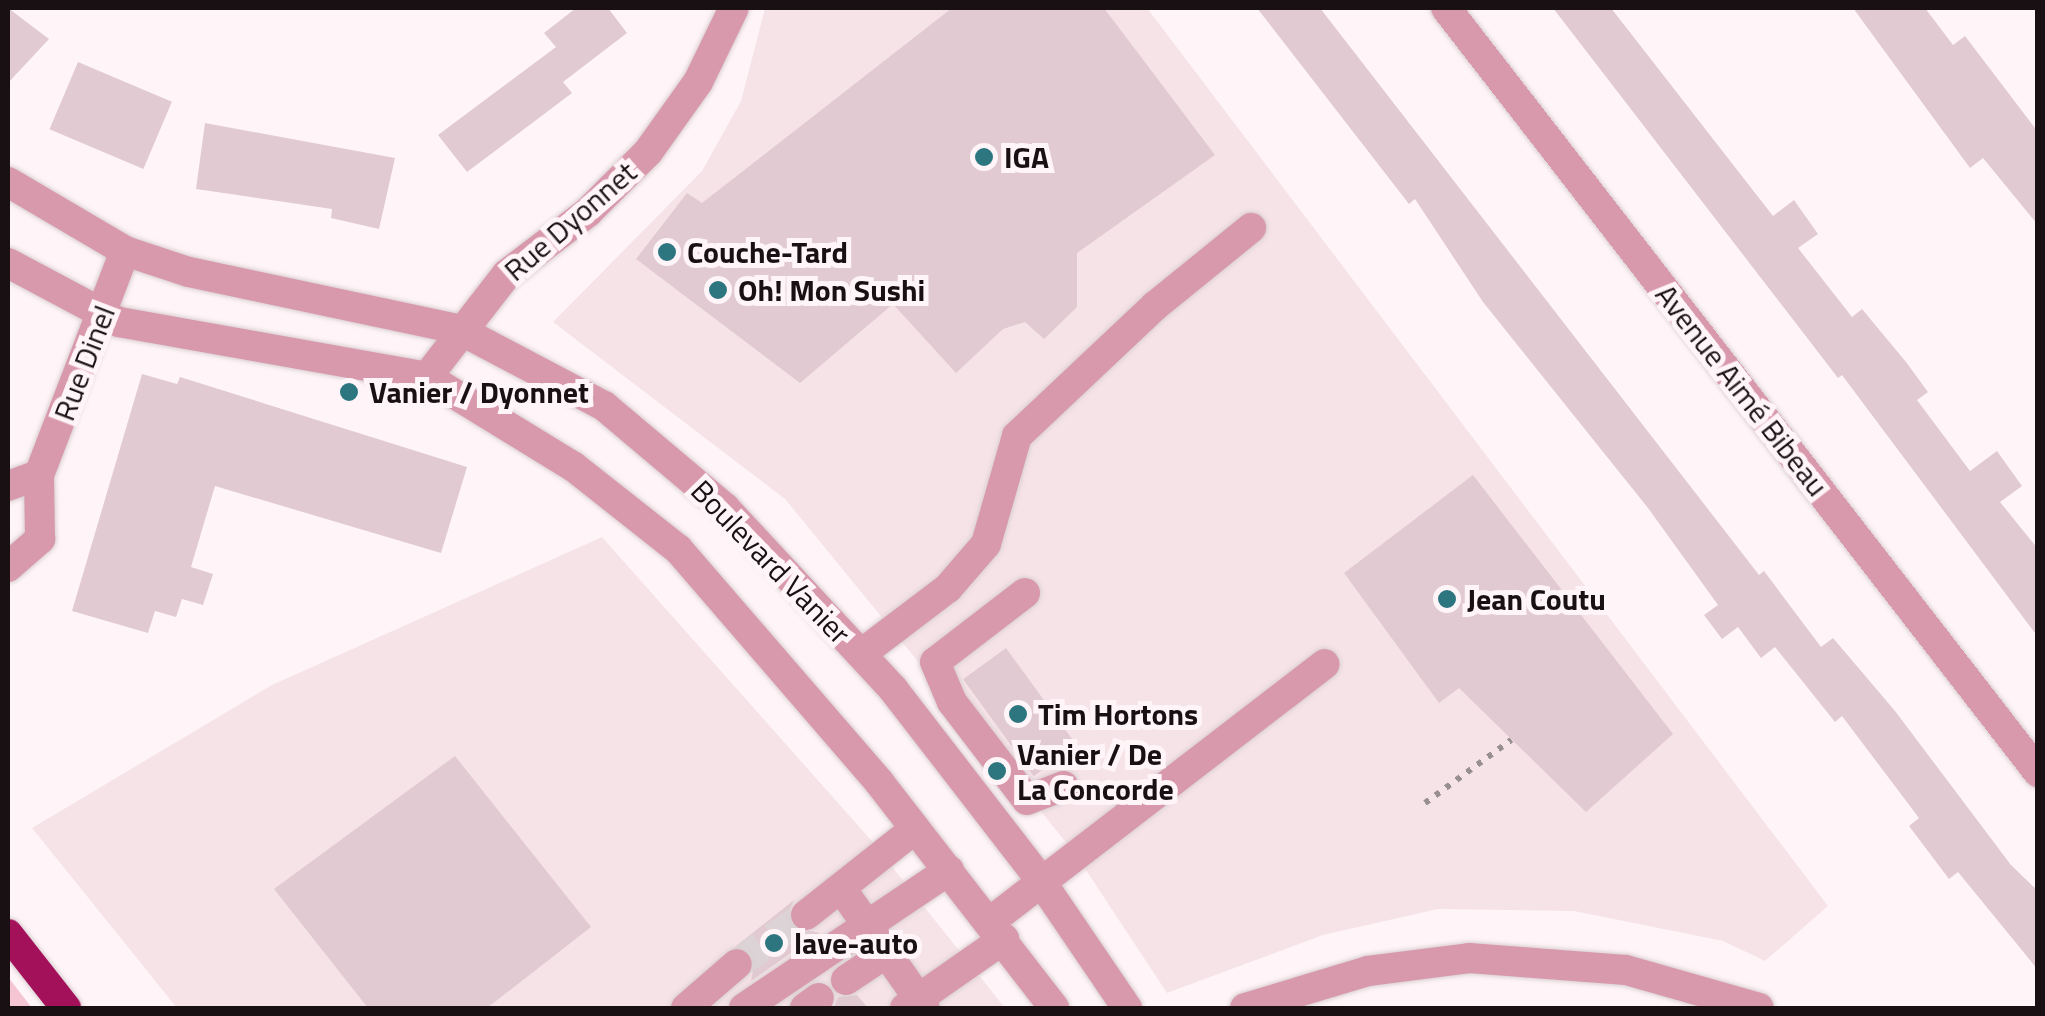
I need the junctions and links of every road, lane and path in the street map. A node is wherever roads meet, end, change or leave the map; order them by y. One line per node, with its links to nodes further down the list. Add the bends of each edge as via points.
1 (734, 8): 8 (street, Rue Dyonnet, via 698,82 648,152 588,212 507,274)
2 (1446, 8): 17 (street, Avenue Aimé Bibeau)
3 (8, 182): 5 (street, Boulevard Vanier)
4 (1251, 228): 14 (street, via 1017,436 986,544 948,588)
5 (125, 251): 7 (street, Rue Dinel); 8 (street, Boulevard Vanier, via 189,272)
6 (8, 263): 7 (street, Boulevard Vanier)
7 (104, 316): 9 (street, Boulevard Vanier); 10 (street, Rue Dinel)
8 (458, 330): 9 (street, Rue Dyonnet); 14 (street, Boulevard Vanier, via 604,406 726,508)
9 (427, 377): 20 (street, Boulevard Vanier, via 574,466 678,550)
10 (40, 475): 11 (street); 12 (street, Rue Dinel, via 40,539)
11 (8, 486)
12 (8, 567)
13 (1024, 593): 18 (street, via 936,662 952,702 1028,800)
14 (861, 654): 22 (street, Boulevard Vanier)
15 (1325, 664): 22 (street)
16 (1512, 740): 19 (path)
17 (2038, 772)
18 (1064, 786)
19 (1425, 803)
20 (916, 829): 21 (street, Boulevard Vanier); 23 (street)
21 (949, 870): 25 (street); 26 (street, Boulevard Vanier)
22 (1042, 883): 26 (street); 37 (street, Boulevard Vanier)
23 (841, 888): 24 (street); 25 (street)
24 (806, 915)
25 (869, 926): 28 (street); 31 (street)
26 (997, 930): 32 (street); 36 (street, Boulevard Vanier)
27 (8, 934): 33 (highway)
28 (888, 952): 30 (street); 32 (street)
29 (737, 964): 34 (street)
30 (846, 980)
31 (781, 999): 35 (street)
32 (916, 1005)
33 (66, 1008)
34 (686, 1008)
35 (744, 1008)
36 (1054, 1008)
37 (1127, 1008)
38 (1245, 1008): 39 (street, via 1382,968 1508,958 1626,970)
39 (1760, 1008)

